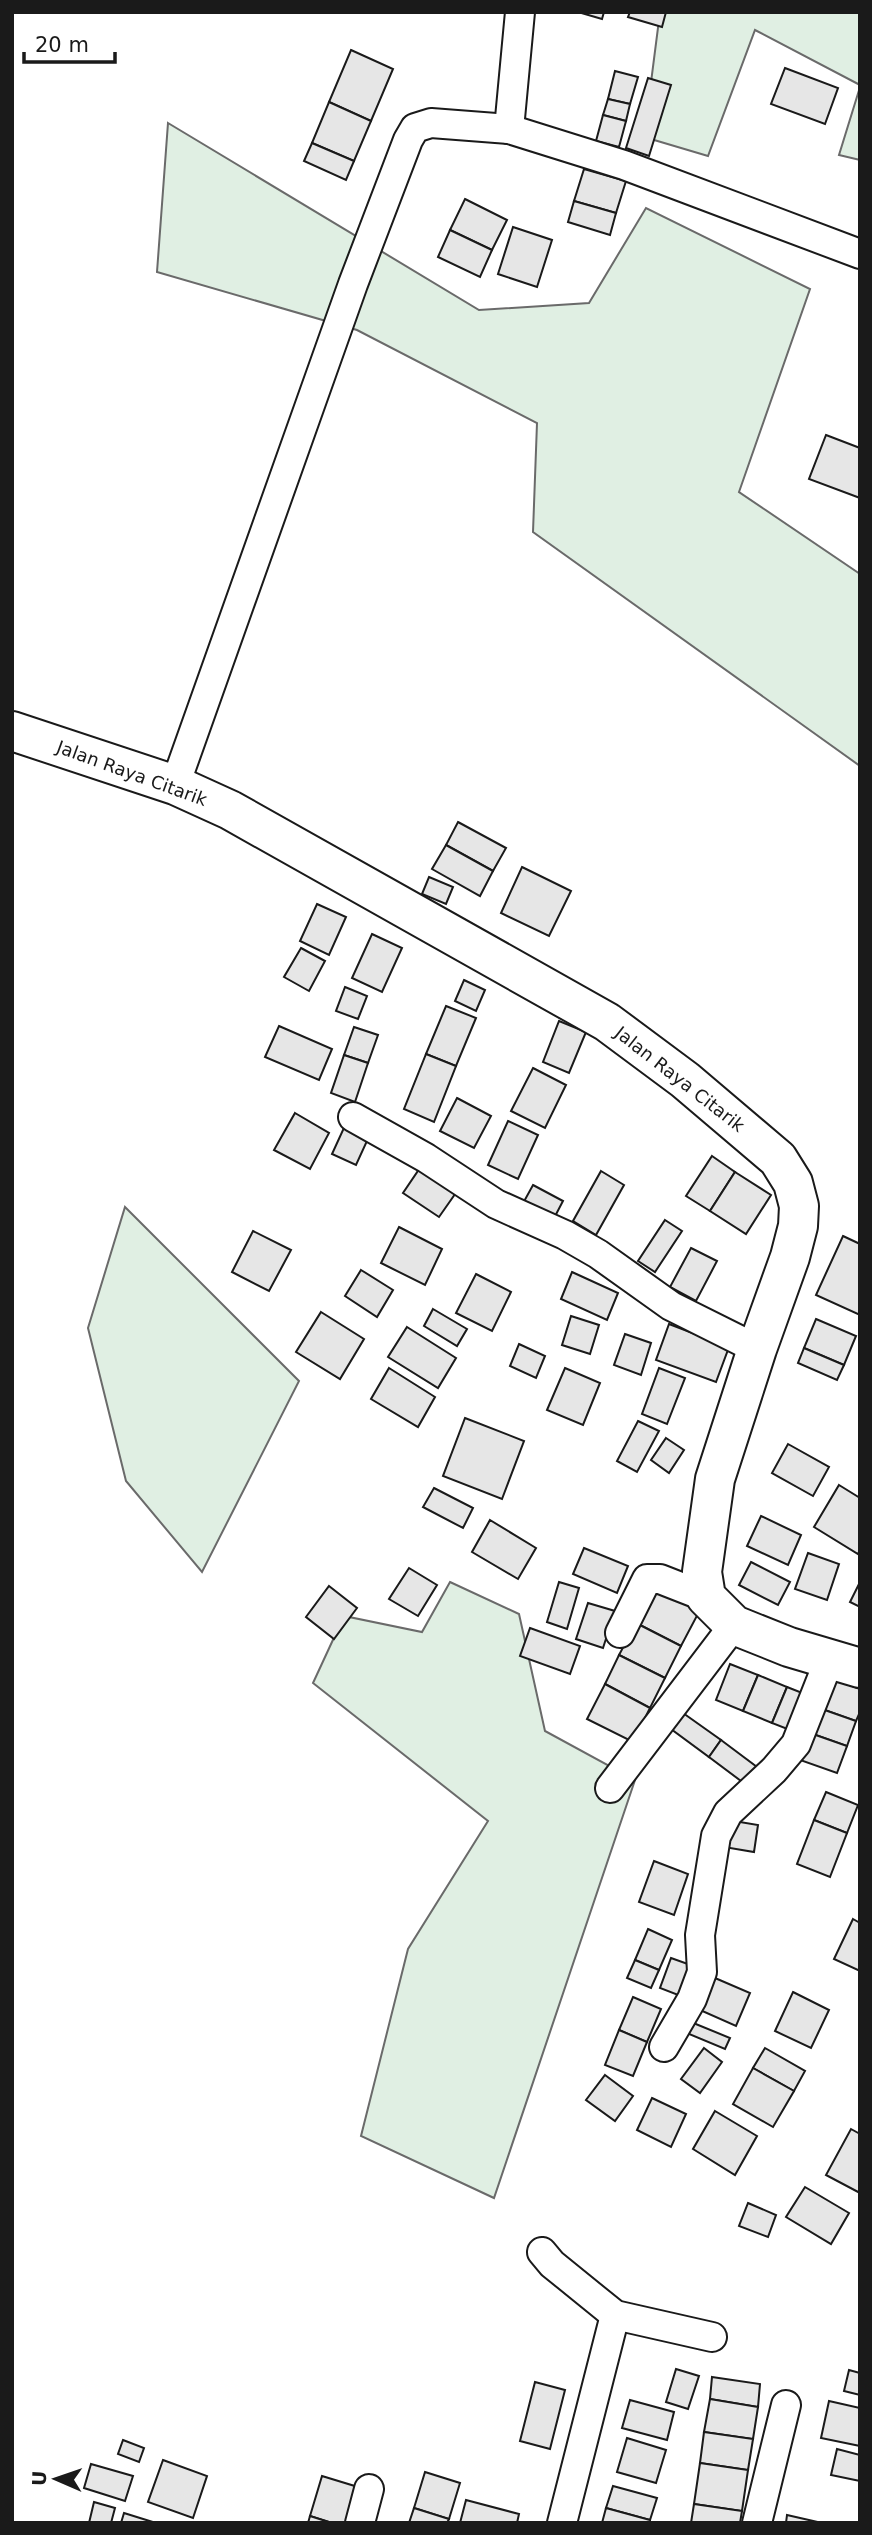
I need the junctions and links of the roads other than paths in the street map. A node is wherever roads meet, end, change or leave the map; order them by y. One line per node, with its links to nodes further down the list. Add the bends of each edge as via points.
1 (520, 12): 2 (street)
2 (509, 129): 3 (street, via 624,165); 5 (street, via 431,123 415,128 408,140)
3 (860, 254)
4 (12, 731): 5 (street, Jalan Raya Citarik)
5 (175, 785): 7 (street, Jalan Raya Citarik, via 230,810 607,1022 685,1080 778,1160 793,1183 798,1226)
6 (353, 1117): 7 (street, via 496,1204 598,1254 670,1306)
7 (757, 1349): 8 (street, Jalan Raya Citarik, via 715,1479 702,1572)
8 (706, 1597): 9 (street); 10 (street, via 660,1579 647,1579)
9 (733, 1625): 11 (street); 12 (street)
10 (620, 1633)
11 (845, 1663): 13 (street, via 796,1744 728,1813 716,1836 700,1935 702,1972)
12 (610, 1788)
13 (664, 2047)
14 (542, 2252): 15 (street)
15 (615, 2315): 16 (street); 20 (street)
16 (712, 2337)
17 (786, 2404): 21 (street)
18 (369, 2489): 19 (street)
19 (360, 2523)
20 (562, 2523)
21 (757, 2523)

